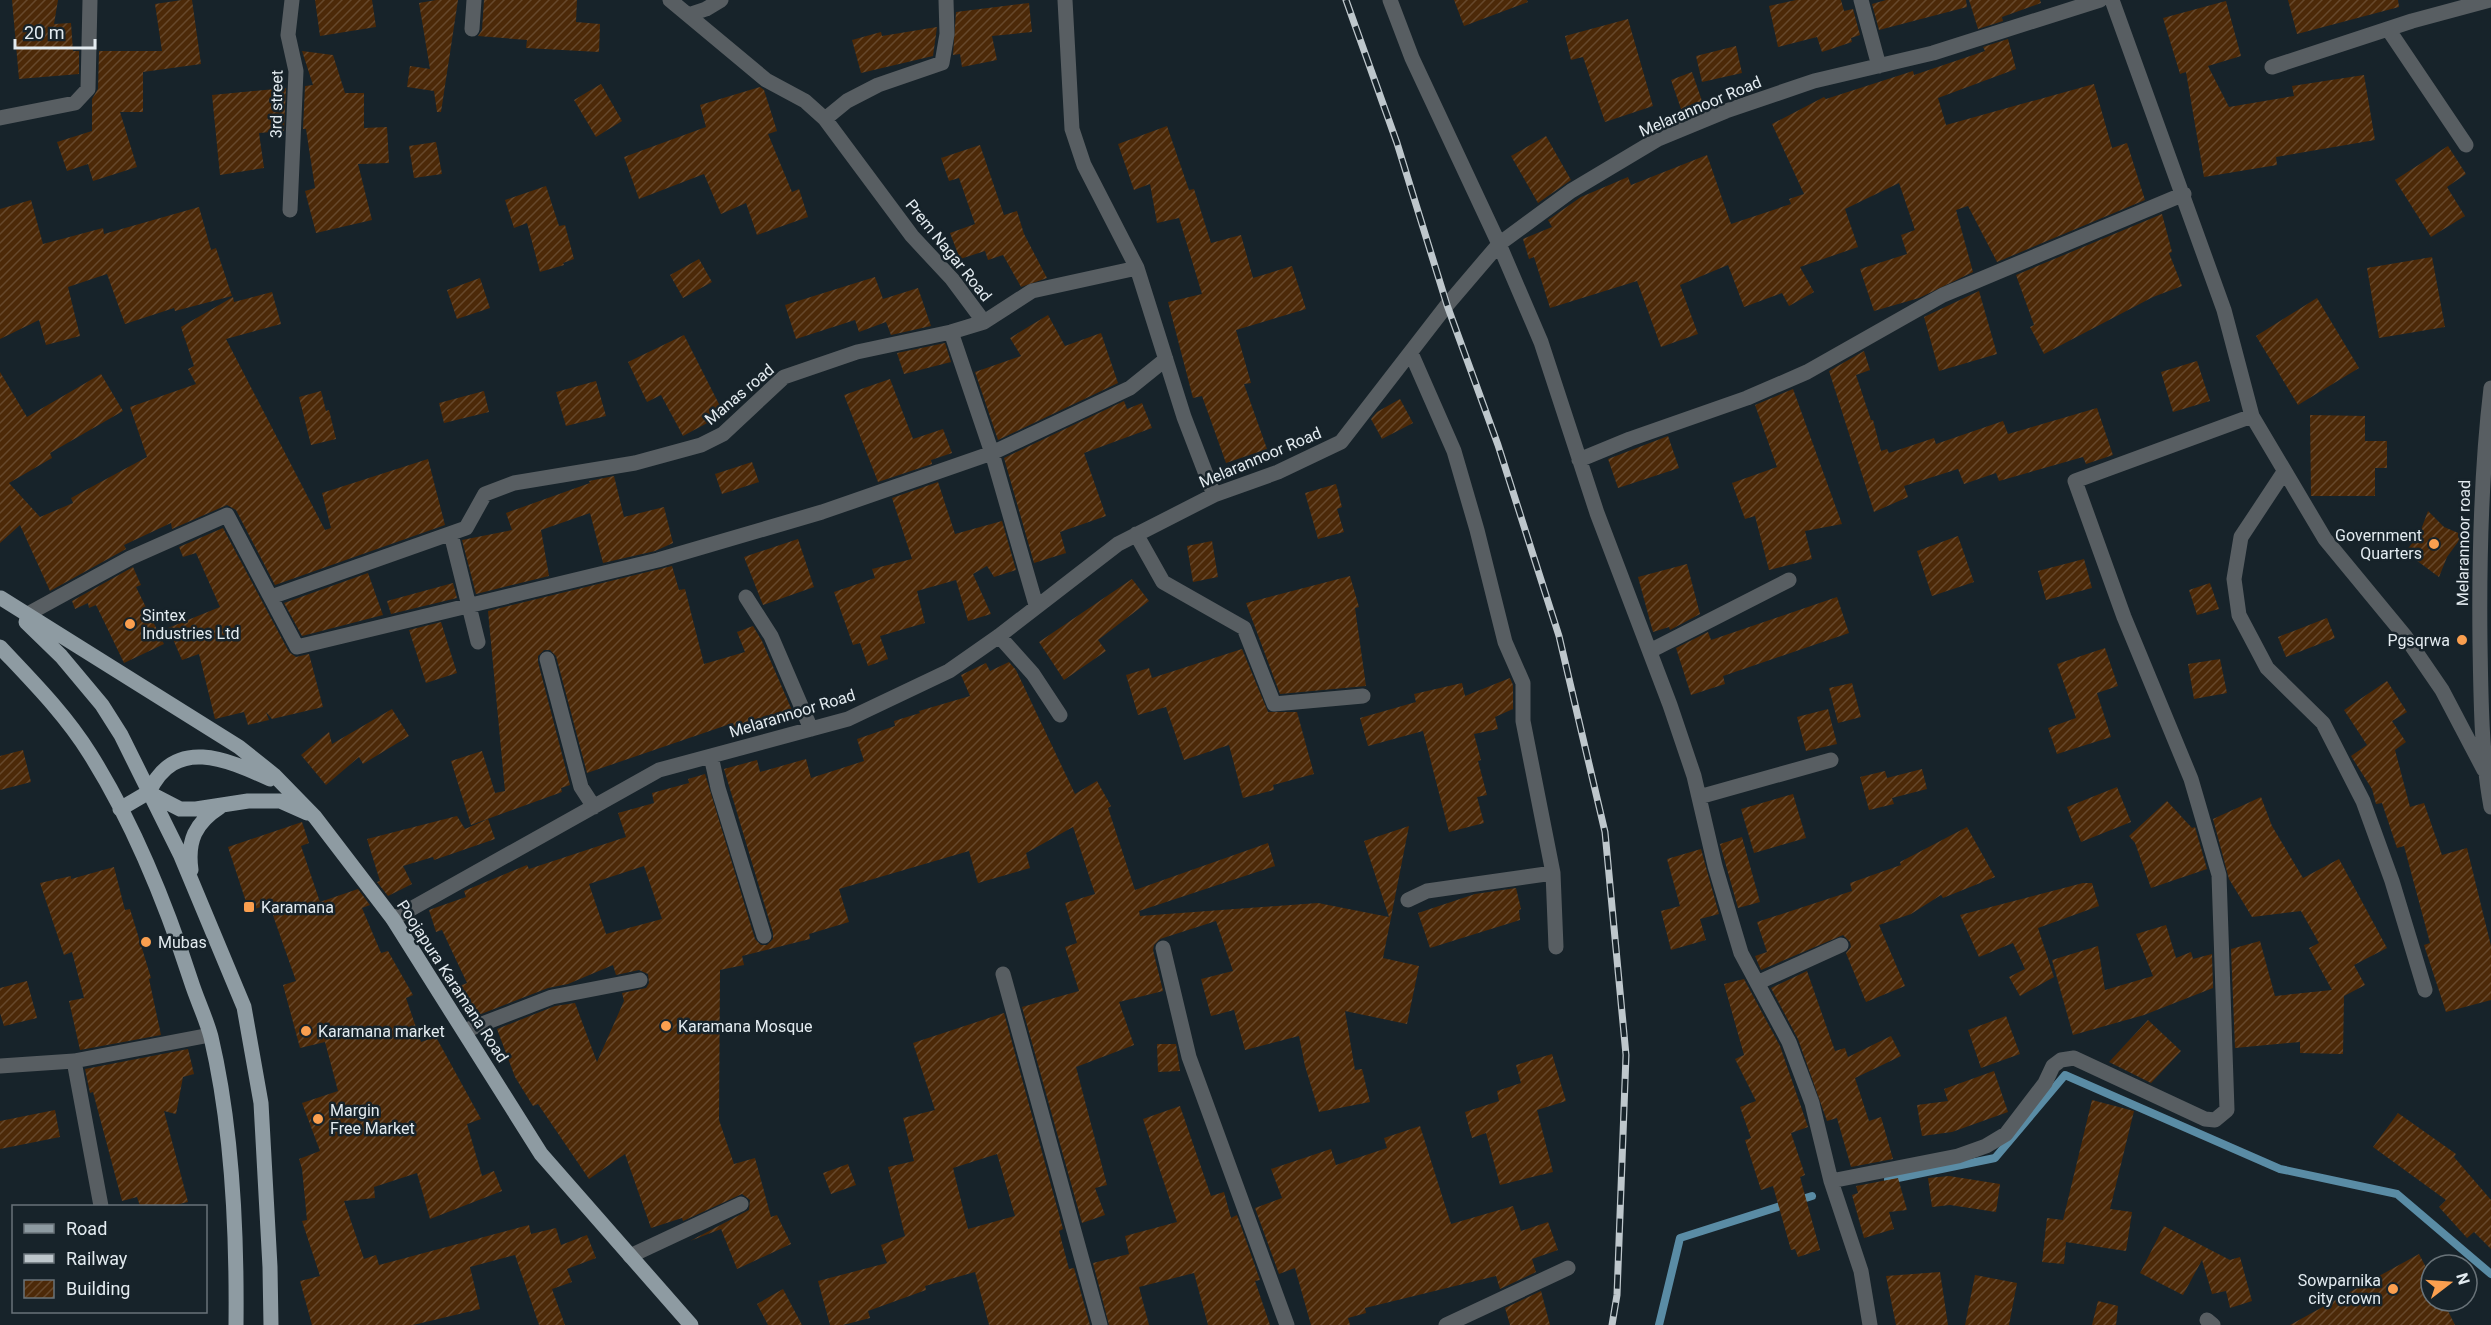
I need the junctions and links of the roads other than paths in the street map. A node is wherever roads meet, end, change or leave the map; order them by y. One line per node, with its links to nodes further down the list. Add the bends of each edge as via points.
1 (90, 0): 19 (street, via 88,89 75,103)
2 (292, 0): 23 (street, 3rd street, via 288,35 296,71)
3 (474, 0): 15 (street)
4 (670, 0): 14 (street, Prem Nagar Road)
5 (721, 0): 14 (street)
6 (946, 0): 20 (street, via 947,34 942,63 878,85 847,101)
7 (1065, 0): 25 (street, via 1072,129 1084,165)
8 (1390, 0): 24 (street, via 1412,58)
9 (1861, 0): 17 (street)
10 (2100, 0): 13 (street, Melarannoor Road)
11 (2112, 0): 22 (street)
12 (2490, 0): 16 (street)
13 (2082, 3): 17 (street, Melarannoor Road, via 1934,53)
14 (688, 15): 20 (street, Prem Nagar Road, via 766,80 805,100)
15 (472, 29)
16 (2388, 29): 18 (street); 21 (street)
17 (1879, 66): 24 (street, Melarannoor Road, via 1814,81 1658,139 1571,191)
18 (2272, 67)
19 (0, 118)
20 (825, 119): 26 (street, Prem Nagar Road, via 912,236 952,279)
21 (2466, 145)
22 (2184, 194): 31 (street, via 2224,310); 33 (street, via 1943,295 1807,372)
23 (290, 210)
24 (1499, 244): 28 (street, Melarannoor Road); 33 (street, via 1541,342)
25 (1137, 268): 26 (street, Prem Nagar Road, via 1032,291); 29 (street)
26 (984, 322): 27 (street, Manas road)
27 (951, 332): 32 (street); 36 (street, Manas road, via 857,352 784,377 723,434 701,445 635,463 514,483 485,494 466,528)
28 (1411, 353): 35 (street, Melarannoor Road, via 1341,442 1278,472); 64 (street, via 1454,451 1505,642 1523,683 1523,721)
29 (1166, 359): 32 (street, via 1130,388); 35 (street)
30 (2491, 388): 55 (street, Melarannoor road, via 2483,455 2480,601)
31 (2252, 416): 34 (street); 80 (street, via 2075,481 2124,617 2191,779 2219,875 2227,1110 2215,1120 2205,1119 2074,1059 2061,1060 2006,1134 1986,1146 1958,1156)
32 (992, 453): 42 (street, via 822,512 658,560); 43 (street)
33 (1579, 460): 48 (street)
34 (2284, 472): 55 (street, via 2325,539 2405,636 2442,690); 75 (street, via 2241,537 2234,579 2239,615 2267,668 2323,723 2363,801)
35 (1214, 495): 37 (street, Melarannoor Road)
36 (451, 534): 39 (street); 42 (street)
37 (1136, 534): 43 (street, Melarannoor Road); 50 (street, via 1162,582 1244,628 1274,704)
38 (1789, 580): 48 (street)
39 (271, 597): 42 (street, via 297,647); 44 (street, via 226,515 130,558)
40 (746, 597): 52 (street, via 771,636)
41 (0, 598): 44 (main road); 57 (main road, via 61,656 102,705)
42 (471, 605): 46 (street)
43 (1036, 605): 45 (street, Melarannoor Road)
44 (26, 615): 56 (main road, via 239,747)
45 (999, 636): 51 (street, via 1033,674); 52 (street, Melarannoor Road, via 949,671 848,719)
46 (478, 642)
47 (0, 647): 62 (main road, via 50,700 90,753)
48 (1650, 651): 58 (street)
49 (547, 659): 60 (street, via 581,787)
50 (1363, 696)
51 (1060, 715)
52 (811, 729): 53 (street, Melarannoor Road)
53 (711, 756): 60 (street, Melarannoor Road, via 659,770); 68 (street)
54 (1831, 760): 58 (street)
55 (2484, 770): 61 (street, Melarannoor road)
56 (285, 786): 57 (main road, via 229,761 204,757 168,765); 63 (main road)
57 (149, 792): 59 (main road, Poojapura Karamana Road, via 180,809); 62 (main road); 65 (main road)
58 (1699, 797): 74 (street, via 1741,953)
59 (222, 806): 63 (main road, Poojapura Karamana Road, via 280,801); 65 (main road, via 205,816 195,829 189,853)
60 (594, 807): 67 (street, Melarannoor Road)
61 (2491, 807)
62 (120, 809): 77 (main road, via 169,915)
63 (315, 816): 67 (main road, Poojapura Karamana Road)
64 (1553, 873): 66 (street, via 1427,891); 70 (street)
65 (192, 883): 86 (main road, via 244,1007 250,1039 261,1103)
66 (1408, 900)
67 (393, 919): 76 (main road, Poojapura Karamana Road)
68 (764, 936)
69 (1841, 945): 74 (street)
70 (1556, 947)
71 (1162, 948): 89 (street, via 1189,1057)
72 (1003, 974): 88 (street)
73 (640, 980): 76 (street, via 552,997)
74 (1757, 983): 80 (street, via 1789,1041 1812,1103)
75 (2425, 990)
76 (464, 1031): 83 (main road, Poojapura Karamana Road, via 541,1154)
77 (210, 1035): 78 (street); 85 (main road, via 225,1111 237,1272)
78 (74, 1061): 79 (street); 82 (street)
79 (0, 1066)
80 (1831, 1181): 91 (street, via 1861,1270)
81 (741, 1204): 83 (street)
82 (101, 1205)
83 (630, 1256): 87 (main road, Poojapura Karamana Road)
84 (1568, 1268): 90 (street)
85 (236, 1325)
86 (271, 1325)
87 (691, 1325)
88 (1100, 1325)
89 (1287, 1325)
90 (1446, 1325)
91 (1870, 1325)

